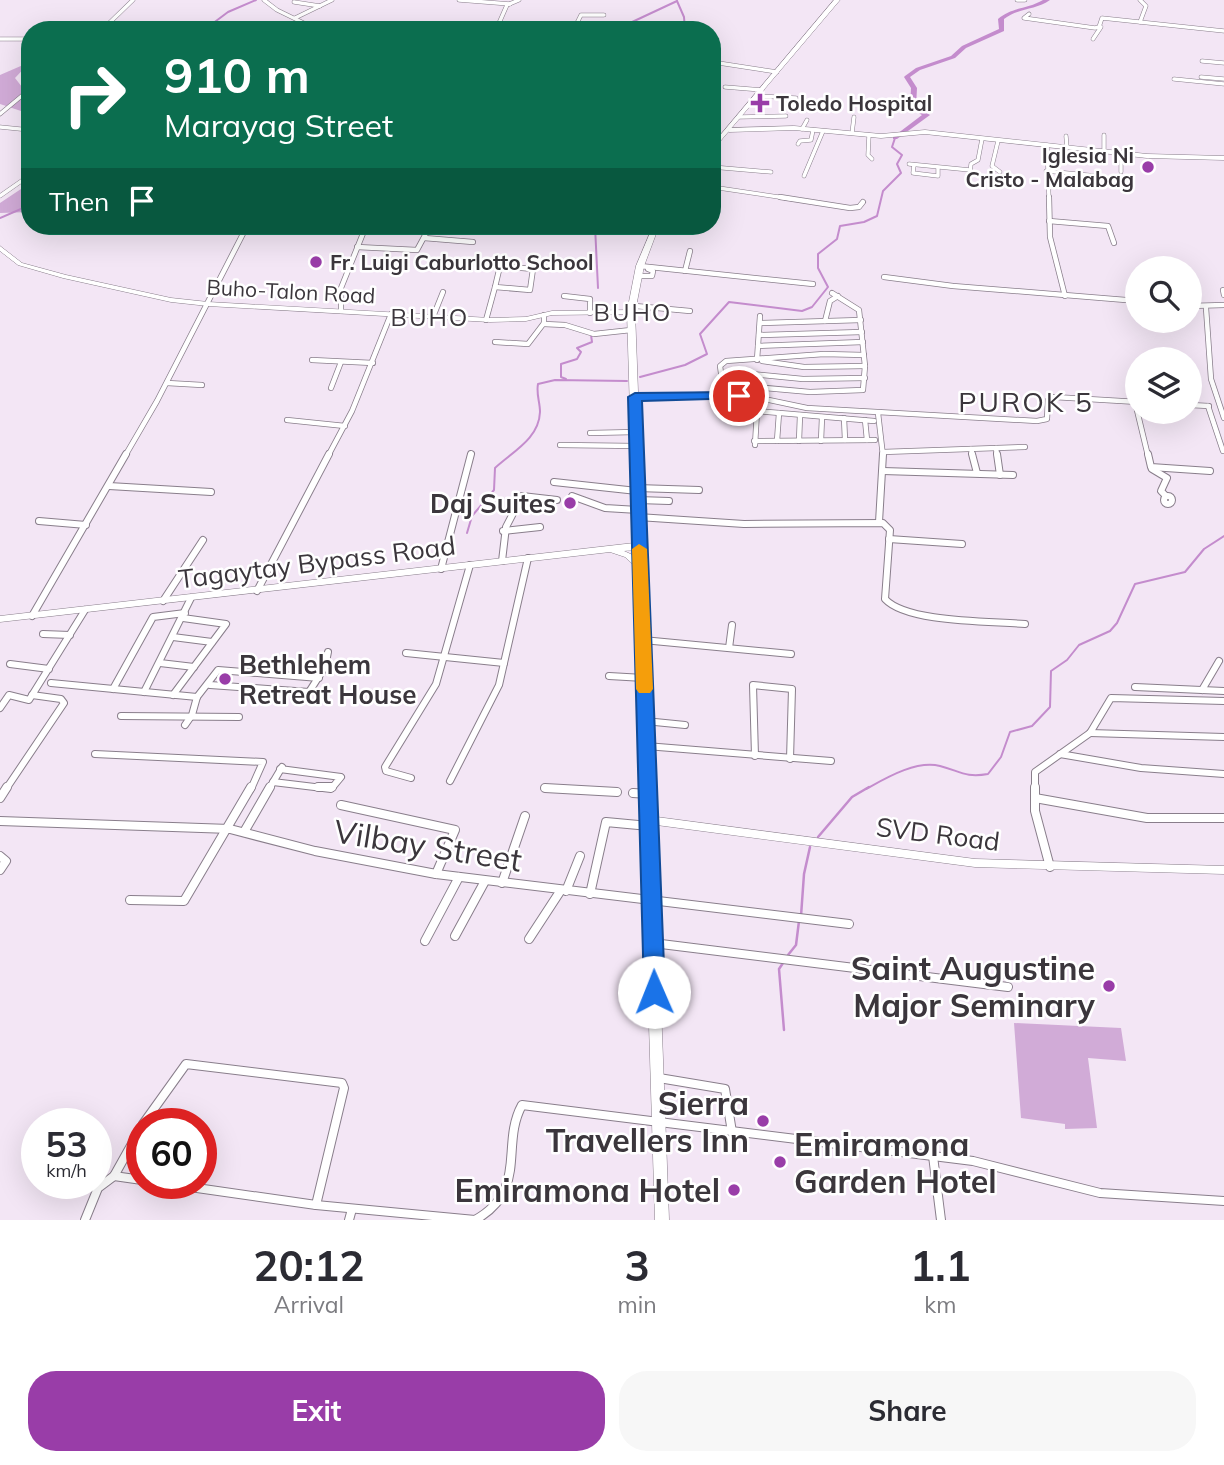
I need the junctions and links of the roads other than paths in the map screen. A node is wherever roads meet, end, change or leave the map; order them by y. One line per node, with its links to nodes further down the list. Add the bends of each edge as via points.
1 (133, 0): 17 (street)
2 (264, 0): 15 (street)
3 (332, 0): 12 (street)
4 (459, 0): 11 (street)
5 (519, 0): 11 (street)
6 (837, 0): 29 (main road)
7 (1017, 0): 8 (street)
8 (1025, 0)
9 (1140, 0): 21 (street, via 1146,6)
10 (294, 2): 12 (street)
11 (510, 4): 19 (street)
12 (321, 7): 15 (street)
13 (1029, 13): 16 (street, via 1024,18 1095,27)
14 (604, 15): 20 (street, via 581,15)
15 (295, 18): 18 (street)
16 (1105, 19): 21 (street); 25 (street)
17 (113, 21)
18 (301, 21)
19 (500, 21)
20 (578, 21)
21 (1140, 22): 22 (street)
22 (1224, 31)
23 (0, 39): 24 (street)
24 (21, 39)
25 (1093, 39)
26 (1202, 61): 28 (street)
27 (721, 63): 29 (street)
28 (1224, 63)
29 (777, 72): 34 (main road)
30 (1201, 77): 32 (street)
31 (1174, 79): 32 (street)
32 (1224, 81)
33 (725, 87): 34 (street)
34 (759, 93): 36 (street); 39 (main road)
35 (21, 96): 37 (street)
36 (796, 98)
37 (0, 114)
38 (786, 116): 39 (street)
39 (739, 117): 45 (main road)
40 (854, 117): 48 (street)
41 (807, 120): 43 (street)
42 (0, 127): 44 (street)
43 (802, 128): 45 (street); 46 (street)
44 (21, 129)
45 (729, 130): 52 (main road)
46 (813, 130): 47 (street); 55 (street, via 811,140)
47 (823, 131): 48 (street); 69 (street)
48 (852, 133): 49 (street)
49 (869, 135): 53 (street, via 933,132); 61 (street)
50 (1104, 135): 58 (street)
51 (1066, 136): 57 (street)
52 (721, 139)
53 (982, 139): 54 (street); 64 (street, via 978,160 971,163)
54 (998, 141): 56 (street); 67 (street, via 992,166)
55 (797, 144)
56 (1047, 145): 57 (street); 65 (street)
57 (1067, 148): 58 (street)
58 (1104, 151): 59 (street)
59 (1121, 153): 60 (street); 68 (street)
60 (1224, 158)
61 (872, 159)
62 (721, 168): 66 (street)
63 (938, 168): 63 (street, via 938,176 918,174 911,165); 64 (street)
64 (970, 170): 72 (street)
65 (1046, 171): 70 (street); 76 (street)
66 (771, 172)
67 (1000, 172)
68 (1121, 172)
69 (804, 176)
70 (1097, 176)
71 (21, 181): 74 (street)
72 (969, 182)
73 (721, 188): 75 (street, via 850,208)
74 (0, 196)
75 (863, 202)
76 (1049, 221): 83 (street, via 1108,226); 94 (street, via 1051,249)
77 (242, 235): 97 (street)
78 (362, 235): 84 (street)
79 (426, 235): 81 (street)
80 (653, 235): 87 (main road)
81 (424, 238): 82 (street); 84 (street, via 416,250)
82 (473, 242)
83 (1114, 243)
84 (357, 247): 102 (street, via 341,288)
85 (0, 248): 97 (street, Buho-Talon Road, via 20,264 65,277)
86 (690, 251): 88 (street)
87 (639, 270): 88 (street); 101 (main road)
88 (685, 271): 90 (street)
89 (884, 278): 94 (street)
90 (813, 284)
91 (494, 287): 91 (street, via 500,266 533,268 530,290); 109 (street)
92 (443, 292): 107 (street)
93 (564, 296): 104 (street, via 590,299)
94 (1065, 296): 95 (street)
95 (1125, 300)
96 (849, 302): 110 (street); 111 (street, via 859,310); 112 (street, via 835,294)
97 (208, 304): 102 (street, Buho-Talon Road); 130 (street)
98 (1224, 305): 100 (street)
99 (1202, 308): 100 (street)
100 (1206, 308): 143 (street)
101 (633, 309): 103 (street); 104 (street, Buho-Talon Road); 114 (main road); 120 (main road)
102 (341, 311): 105 (street, Buho-Talon Road)
103 (690, 311)
104 (590, 313): 108 (street, Buho-Talon Road)
105 (391, 314): 107 (street, Buho-Talon Road); 126 (street)
106 (760, 316): 113 (street)
107 (433, 317): 109 (street, Buho-Talon Road)
108 (544, 319): 109 (street, Buho-Talon Road); 114 (street, via 594,334); 117 (street, via 528,344)
109 (486, 320)
110 (846, 320): 111 (street); 112 (street)
111 (861, 320): 115 (street)
112 (825, 321): 113 (street)
113 (760, 323): 116 (street)
114 (631, 330): 120 (main road)
115 (862, 332): 116 (street); 118 (street)
116 (759, 335): 119 (street)
117 (495, 342)
118 (863, 342): 119 (street); 121 (street)
119 (758, 346): 124 (street)
120 (634, 349): 138 (main road)
121 (864, 355): 124 (street); 127 (street)
122 (313, 360): 125 (street)
123 (741, 360): 124 (street); 128 (street); 132 (street, via 721,364)
124 (757, 360): 127 (street, via 804,367)
125 (341, 362): 126 (street); 135 (street)
126 (373, 363): 155 (street)
127 (865, 366): 129 (street)
128 (742, 373): 129 (street, via 803,379); 134 (street)
129 (865, 378): 134 (street, via 865,388 859,391)
130 (167, 383): 131 (street); 177 (street)
131 (202, 384)
132 (721, 384): 136 (street); 137 (street)
133 (733, 385): 134 (street)
134 (743, 385)
135 (331, 388)
136 (716, 394): 137 (street); 138 (street)
137 (724, 394): 139 (street)
138 (635, 397): 156 (main road)
139 (758, 398): 144 (street, via 761,407); 145 (street, via 798,407)
140 (1125, 401): 145 (street, via 1054,397 1048,400 1048,416 1043,421)
141 (1202, 406): 142 (street)
142 (1208, 406): 143 (street); 167 (street)
143 (1218, 407): 150 (street)
144 (757, 411): 146 (street); 161 (street, via 755,443)
145 (878, 413): 168 (street)
146 (779, 414): 147 (street); 161 (street)
147 (800, 415): 148 (street); 159 (street)
148 (822, 416): 149 (street); 160 (street)
149 (844, 418): 152 (street); 158 (street)
150 (1224, 418)
151 (287, 420): 155 (street)
152 (865, 420): 153 (street); 158 (street, via 871,440)
153 (874, 421)
154 (1141, 424): 170 (street)
155 (345, 426): 200 (street)
156 (636, 432): 157 (street); 163 (main road)
157 (590, 433)
158 (845, 440): 160 (street)
159 (799, 441): 160 (street); 161 (street)
160 (821, 441)
161 (777, 442)
162 (560, 445): 163 (street)
163 (636, 446): 183 (main road)
164 (1025, 447): 165 (street)
165 (996, 448): 166 (street); 174 (street)
166 (971, 449): 168 (street); 173 (street)
167 (1223, 451)
168 (883, 452): 171 (street)
169 (471, 454): 199 (street)
170 (1151, 467): 172 (street); 181 (street, via 1167,478 1161,491)
171 (883, 471): 173 (street); 186 (street)
172 (1210, 471)
173 (977, 473): 174 (street)
174 (1000, 475): 175 (street)
175 (1013, 475)
176 (554, 482): 183 (street)
177 (109, 486): 179 (street); 187 (street)
178 (699, 490): 183 (street)
179 (211, 492)
180 (572, 496): 183 (street, via 605,508)
181 (1166, 496)
182 (556, 500): 189 (street, via 522,496)
183 (638, 501): 184 (street); 186 (street, via 744,524); 193 (main road)
184 (669, 501)
185 (39, 521): 187 (street)
186 (879, 522): 190 (street, via 888,525)
187 (86, 525): 204 (street)
188 (540, 527): 189 (street)
189 (503, 531): 196 (street)
190 (889, 539): 192 (street); 207 (street, via 885,599 890,606 917,615)
191 (203, 540): 202 (street)
192 (962, 544)
193 (639, 546): 194 (main road, Tagaytay Bypass Road); 198 (main road)
194 (603, 550): 195 (main road, Tagaytay Bypass Road); 198 (main road, via 628,555)
195 (528, 558): 196 (main road, Tagaytay Bypass Road); 222 (street)
196 (502, 561): 197 (main road, Tagaytay Bypass Road)
197 (470, 565): 199 (main road, Tagaytay Bypass Road); 219 (street)
198 (640, 565): 212 (main road)
199 (441, 569): 200 (main road, Tagaytay Bypass Road)
200 (257, 591): 201 (main road, Tagaytay Bypass Road)
201 (191, 598): 202 (main road, Tagaytay Bypass Road); 205 (street)
202 (163, 601): 203 (main road, Tagaytay Bypass Road)
203 (85, 610): 204 (main road, Tagaytay Bypass Road); 210 (street)
204 (32, 616): 206 (main road, Tagaytay Bypass Road)
205 (184, 616): 211 (street); 213 (street, via 226,624); 233 (street, via 153,617)
206 (0, 620)
207 (1025, 624)
208 (732, 625): 214 (street)
209 (43, 634): 210 (street)
210 (70, 635): 226 (street)
211 (173, 637): 213 (street); 221 (street)
212 (643, 640): 214 (street); 229 (main road)
213 (212, 642): 225 (street)
214 (729, 648): 217 (street)
215 (328, 652): 228 (street)
216 (406, 653): 219 (street)
217 (781, 653): 218 (street); 223 (street)
218 (791, 654)
219 (445, 657): 222 (street); 257 (street, via 426,703 385,767)
220 (1219, 661): 234 (street)
221 (160, 663): 225 (street); 236 (street)
222 (504, 663): 258 (street, via 494,698)
223 (783, 663)
224 (10, 664): 226 (street)
225 (194, 667): 238 (street)
226 (49, 668): 237 (street)
227 (609, 676): 229 (street)
228 (319, 678): 231 (street, via 309,692); 231 (street, via 218,670)
229 (644, 678): 245 (main road)
230 (51, 683): 233 (street)
231 (210, 685): 239 (street)
232 (1135, 687): 234 (street)
233 (113, 689): 236 (street)
234 (1202, 690): 235 (street)
235 (1224, 691)
236 (144, 692): 238 (street)
237 (32, 695): 241 (street, via 29,700 9,695); 260 (street, via 64,703)
238 (173, 695): 239 (street)
239 (197, 697): 242 (street)
240 (1224, 701): 248 (street, via 1111,698)
241 (0, 708)
242 (192, 715): 243 (street); 244 (street); 247 (street)
243 (121, 716)
244 (239, 717)
245 (645, 721): 246 (street); 250 (main road)
246 (684, 724)
247 (185, 725)
248 (1090, 733): 249 (street); 252 (street)
249 (1224, 737)
250 (646, 746): 253 (street); 264 (main road)
251 (95, 754): 272 (street, via 263,762)
252 (1060, 754): 256 (street, via 1119,768); 266 (street, via 1035,772)
253 (755, 755): 254 (street); 254 (street, via 752,685 792,689)
254 (790, 759): 255 (street)
255 (831, 761)
256 (1224, 774)
257 (411, 778)
258 (450, 781)
259 (273, 782): 259 (street, via 282,767 341,777 331,789); 273 (street)
260 (4, 784): 265 (street)
261 (545, 788): 262 (street)
262 (617, 792)
263 (633, 793): 264 (street)
264 (648, 794): 271 (main road)
265 (0, 798)
266 (1035, 798): 269 (street, via 1147,817); 276 (street)
267 (341, 805): 279 (street, via 455,830)
268 (525, 816): 282 (street)
269 (1224, 818)
270 (0, 821): 272 (street, Vilbay Street)
271 (649, 823): 276 (street, SVD Road, via 975,863); 284 (street, via 606,822); 286 (main road)
272 (230, 829): 273 (street, Vilbay Street); 285 (street, via 184,901)
273 (244, 832): 279 (street, Vilbay Street)
274 (0, 856): 277 (street, via 6,861)
275 (580, 856): 283 (street)
276 (1050, 867): 278 (street, SVD Road)
277 (0, 870)
278 (1224, 870)
279 (436, 874): 280 (street, Vilbay Street)
280 (459, 877): 281 (street, Vilbay Street); 290 (street)
281 (485, 881): 282 (street, Vilbay Street); 288 (street)
282 (502, 883): 283 (street, Vilbay Street)
283 (564, 891): 284 (street, Vilbay Street); 289 (street)
284 (590, 894): 286 (street, Vilbay Street)
285 (130, 900)
286 (652, 902): 287 (street, Vilbay Street); 291 (main road)
287 (849, 924)
288 (455, 936)
289 (529, 939)
290 (425, 941)
291 (653, 943): 292 (street); 293 (main road)
292 (1008, 988)
293 (657, 1078): 295 (main road); 296 (street, via 726,1089)
294 (154, 1108): 303 (street, via 186,1064 342,1083)
295 (659, 1123): 296 (street); 304 (street, via 522,1105 507,1180 493,1210 475,1220); 307 (main road)
296 (732, 1132): 298 (street)
297 (126, 1154): 299 (street)
298 (933, 1156): 302 (street, via 1031,1173 1100,1193); 308 (street)
299 (114, 1176): 300 (street); 305 (street, via 99,1186)
300 (126, 1178)
301 (217, 1191): 303 (street)
302 (1224, 1201)
303 (316, 1205): 304 (street)
304 (352, 1209): 306 (street)
305 (85, 1220)
306 (349, 1220)
307 (662, 1220)
308 (941, 1220)

